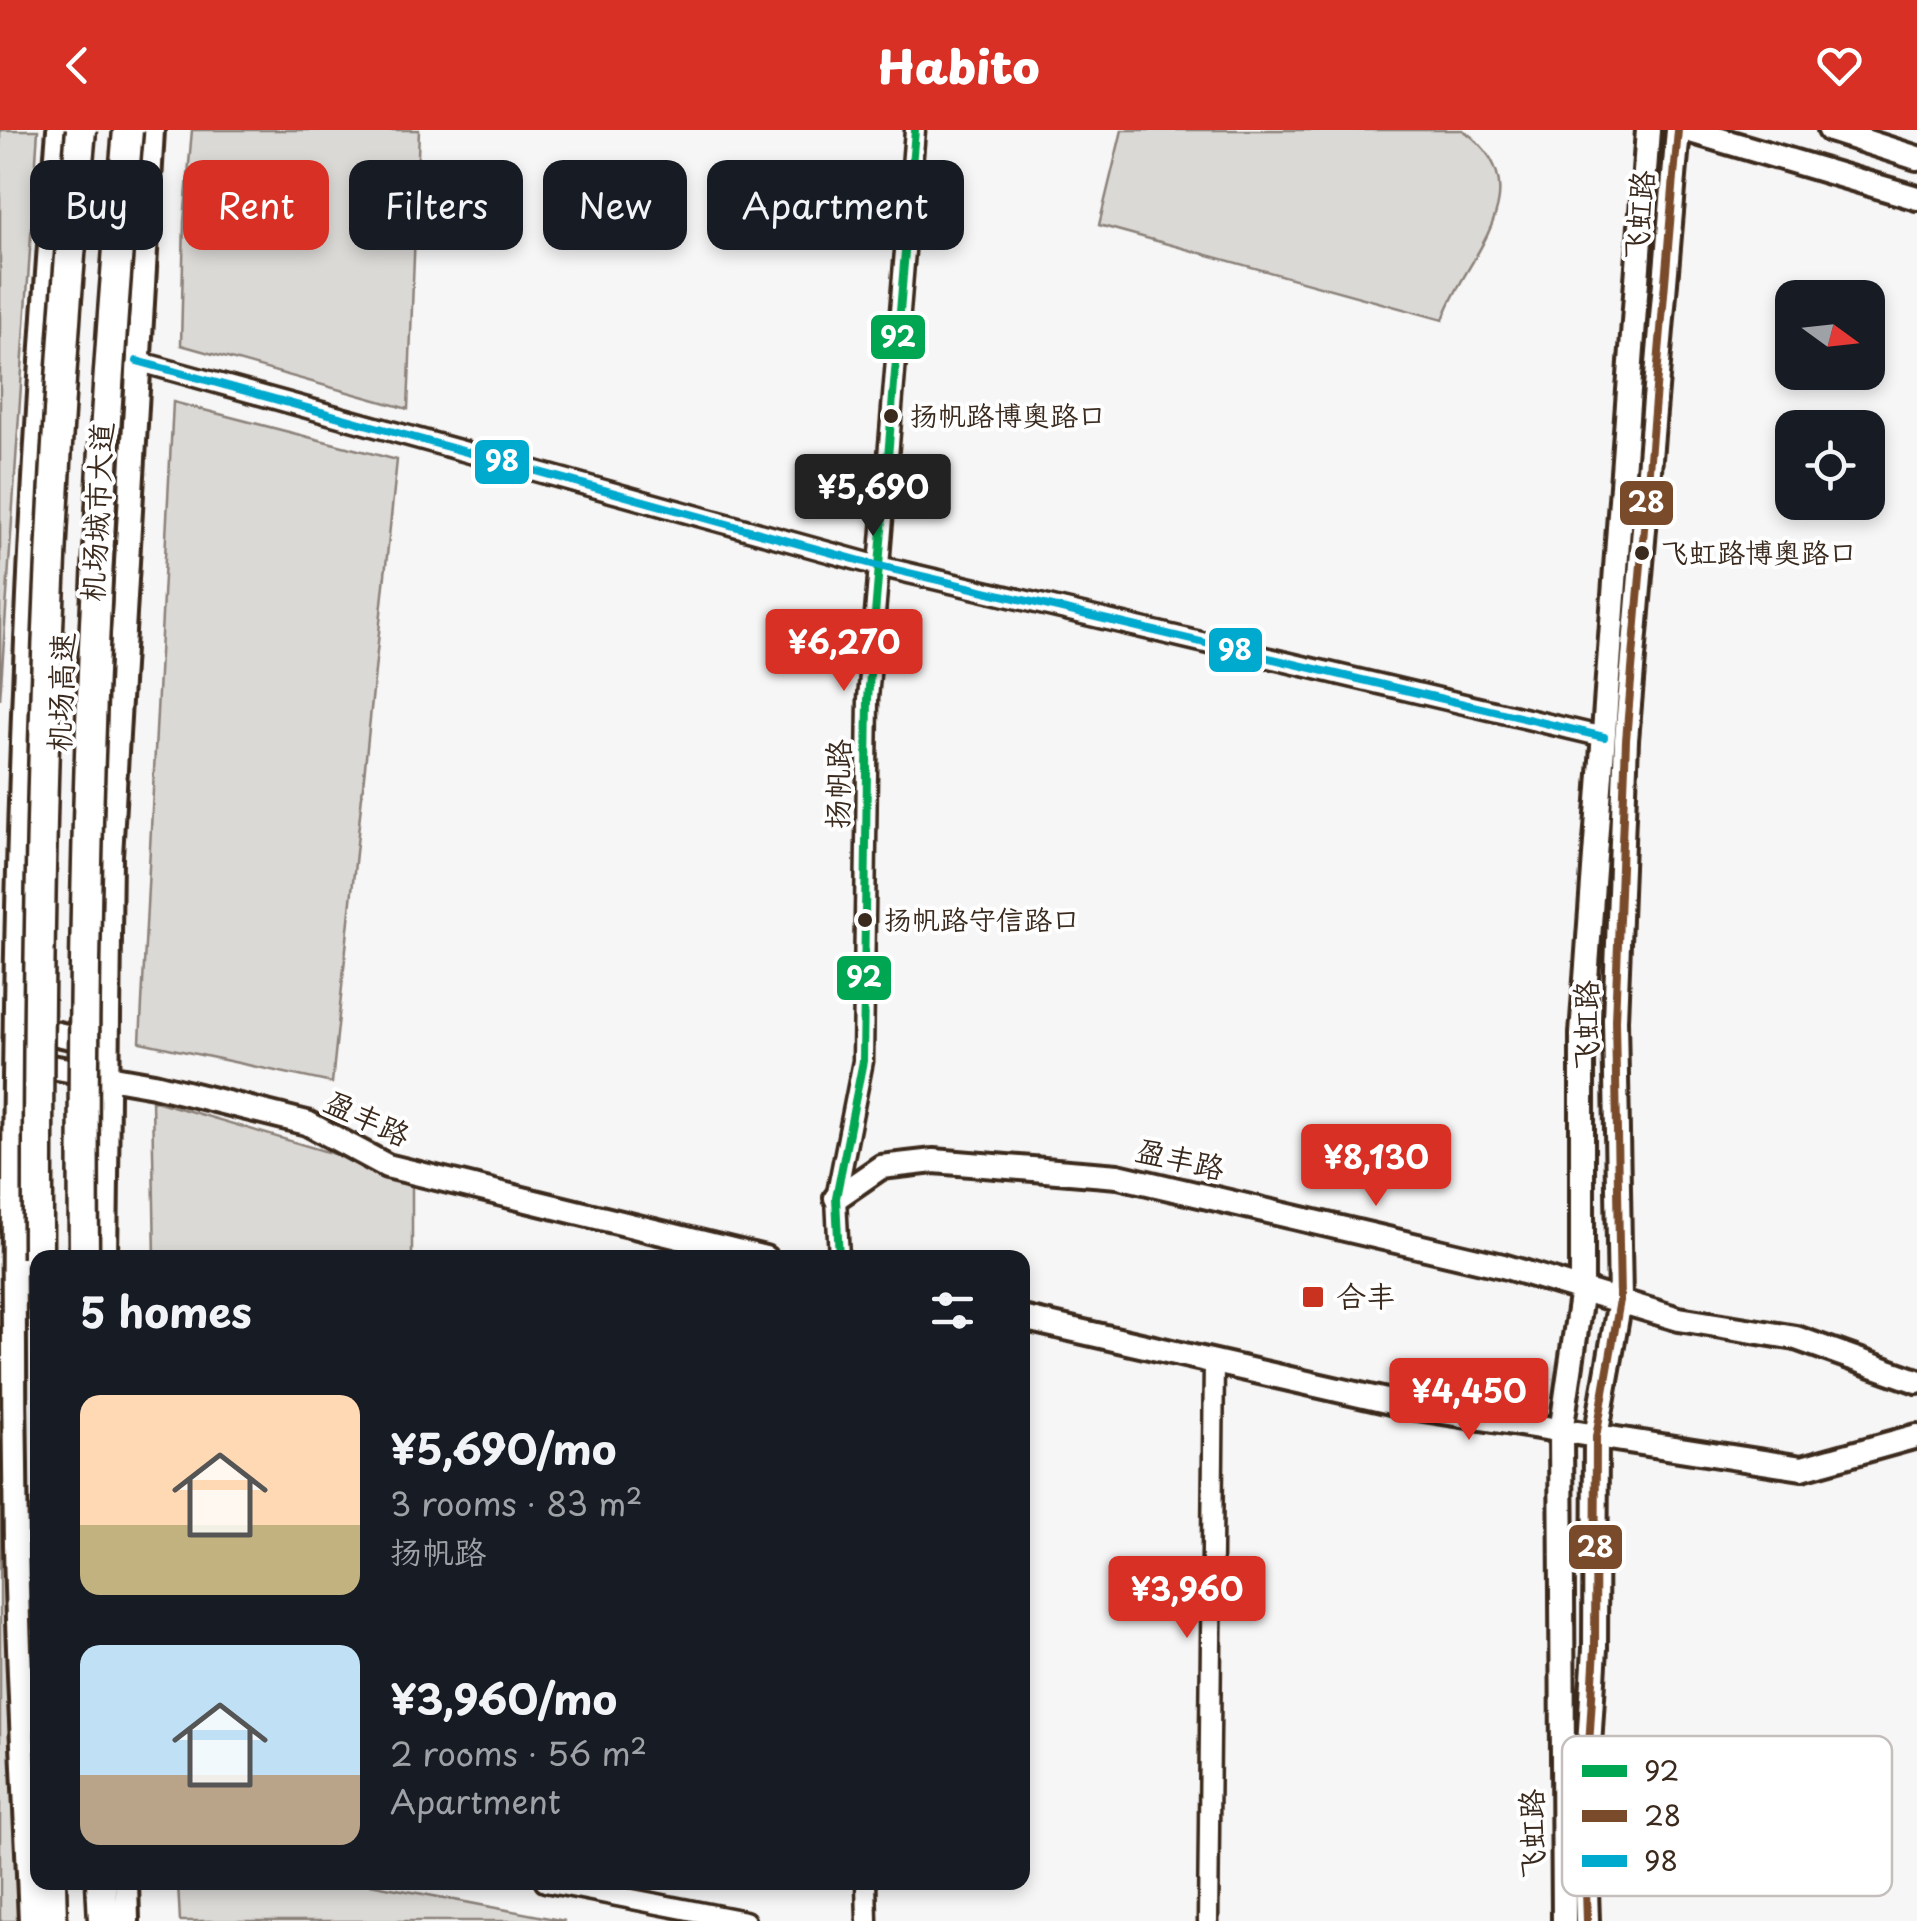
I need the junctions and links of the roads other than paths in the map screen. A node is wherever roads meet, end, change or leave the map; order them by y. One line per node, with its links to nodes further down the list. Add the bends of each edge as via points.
1 (58, 130): 15 (main road)
2 (81, 130): 20 (highway, 机场高速, bridge, via 38,862)
3 (128, 130): 21 (highway, 机场高速, bridge, via 96,650)
4 (152, 130): 12 (main road, 机场城市大道)
5 (915, 130): 13 (street, 扬帆路)
6 (1648, 130): 14 (main road, 飞虹路)
7 (1678, 130): 26 (main road, 飞虹路, via 1626,740 1615,1020)
8 (1688, 130): 11 (main road)
9 (1830, 130): 10 (main road)
10 (1917, 158)
11 (1917, 198)
12 (137, 361): 13 (street); 16 (main road, 机场城市大道)
13 (879, 566): 14 (street); 19 (street, 扬帆路, via 868,699 863,1061)
14 (1604, 738): 25 (main road, 飞虹路, via 1582,1034)
15 (7, 1023): 16 (main road); 17 (main road)
16 (106, 1044): 18 (main road, 机场城市大道)
17 (7, 1059): 18 (main road, 盈丰路); 35 (main road, via 16,1548)
18 (106, 1076): 22 (main road, 机场城市大道); 23 (main road, 盈丰路, via 307,1123 387,1166)
19 (836, 1198): 24 (street, 扬帆路); 25 (main road, 盈丰路, via 881,1167 934,1161 1118,1176)
20 (38, 1250)
21 (84, 1250)
22 (105, 1250)
23 (732, 1250)
24 (838, 1250)
25 (1582, 1289): 26 (main road, 盈丰路); 30 (main road, 飞虹路)
26 (1620, 1300): 29 (main road, 盈丰路, via 1679,1320 1796,1338); 32 (main road, 飞虹路)
27 (1030, 1320): 28 (main road)
28 (1214, 1362): 30 (main road); 50 (street)
29 (1917, 1381)
30 (1561, 1432): 32 (main road); 33 (main road, 飞虹路)
31 (1917, 1436): 32 (main road, via 1802,1468)
32 (1596, 1438): 34 (main road, 飞虹路)
33 (1563, 1736)
34 (1590, 1736)
35 (30, 1757)
36 (31, 1890): 44 (main road)
37 (51, 1890): 45 (highway)
38 (101, 1890): 46 (highway)
39 (126, 1890): 47 (main road)
40 (585, 1890): 48 (street)
41 (866, 1890): 49 (street)
42 (1564, 1896): 51 (main road, 飞虹路)
43 (1586, 1896): 52 (main road, 飞虹路)
44 (31, 1921)
45 (52, 1921)
46 (103, 1921)
47 (128, 1921)
48 (744, 1921)
49 (867, 1921)
50 (1208, 1921)
51 (1564, 1921)
52 (1587, 1921)

